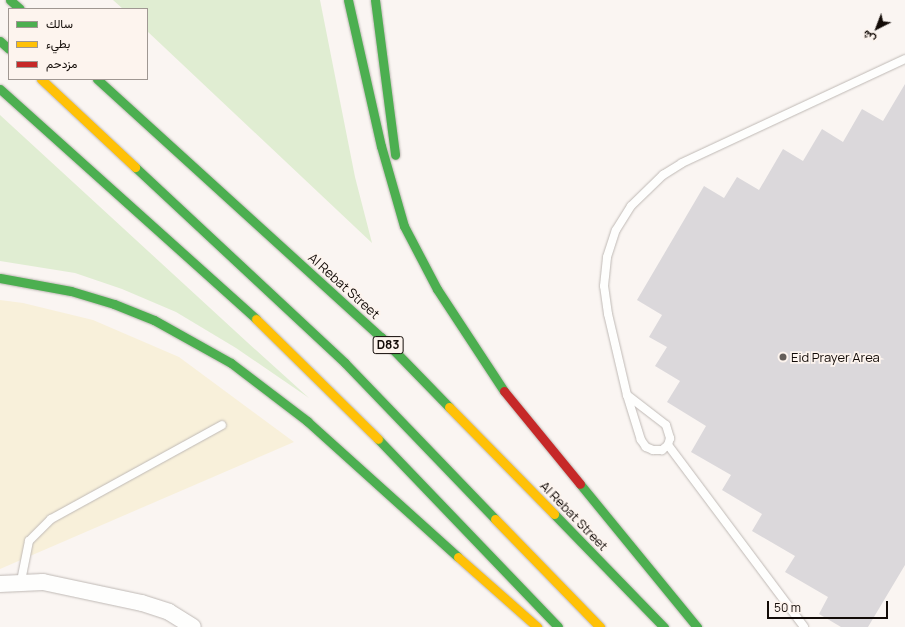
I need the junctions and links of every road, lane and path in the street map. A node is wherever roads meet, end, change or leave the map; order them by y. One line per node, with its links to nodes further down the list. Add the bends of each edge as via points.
1 (10, 0): 4 (highway)
2 (348, 0): 11 (highway, via 379,139)
3 (375, 0): 11 (highway)
4 (19, 8)
5 (0, 41): 6 (highway)
6 (8, 48)
7 (905, 59): 13 (lane, via 682,163 663,175 631,206 616,230 607,257 604,286)
8 (42, 80): 21 (highway, via 345,362)
9 (98, 80): 22 (highway, Al Rebat Street / D83, via 381,337)
10 (0, 89): 20 (highway, via 231,296 344,403)
11 (404, 226): 23 (highway, via 456,322 499,385)
12 (0, 278): 19 (highway, via 71,291 114,304 187,337 231,363 307,421)
13 (627, 395): 15 (lane, via 666,425 670,438); 15 (lane, via 638,431 646,447 662,450)
14 (222, 425): 16 (lane, via 51,519 29,541)
15 (668, 445): 24 (lane)
16 (21, 582): 17 (street); 18 (street, via 43,582 156,606)
17 (0, 584)
18 (193, 627)
19 (537, 627)
20 (558, 627)
21 (600, 627)
22 (664, 627)
23 (697, 627)
24 (804, 627)

